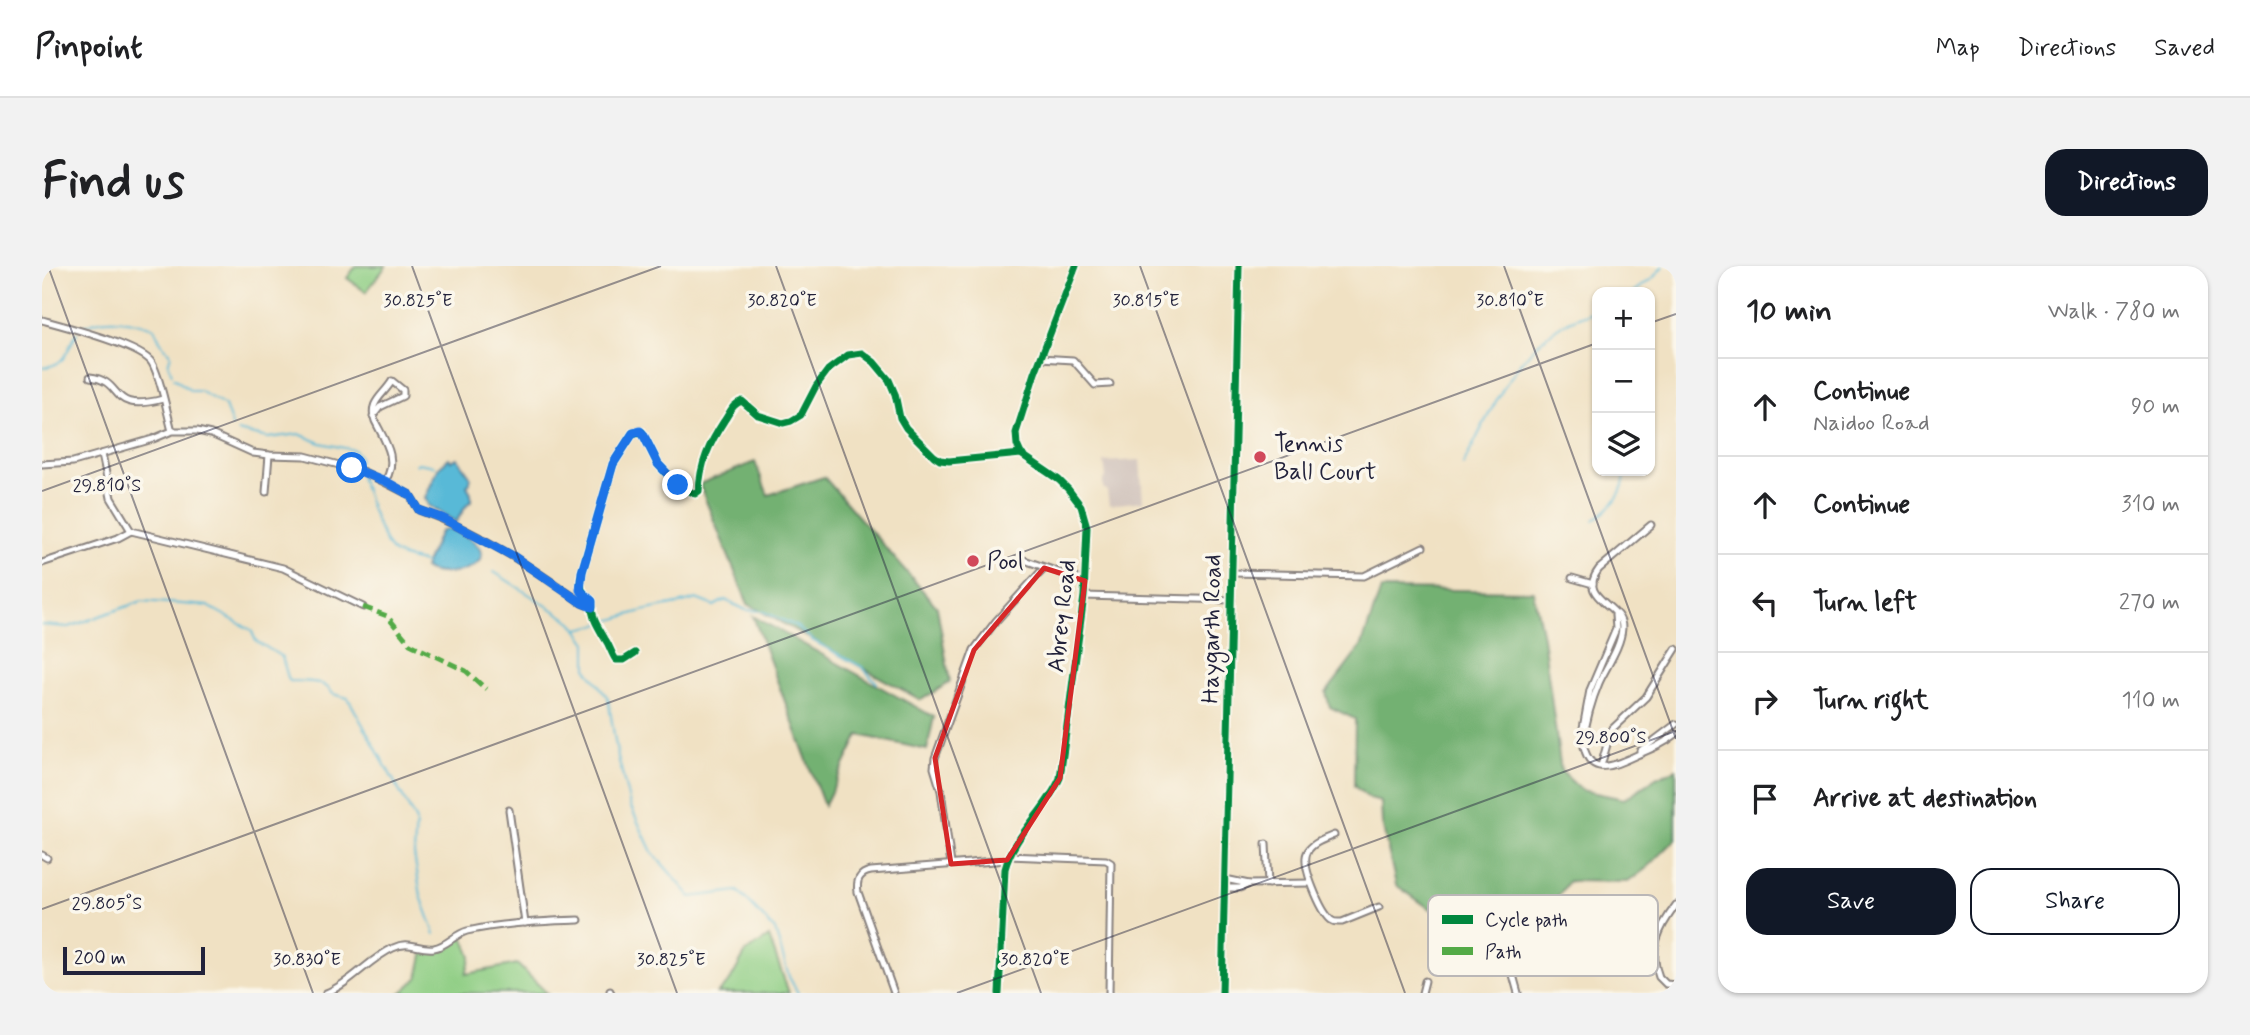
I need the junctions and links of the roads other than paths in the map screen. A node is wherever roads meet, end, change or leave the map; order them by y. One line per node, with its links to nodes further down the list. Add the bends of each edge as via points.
1 (1076, 266): 4 (street)
2 (1239, 266): 22 (street, Haygarth Road)
3 (42, 320): 7 (street, via 145,355 154,367)
4 (1041, 358): 6 (street, via 1073,360 1095,384); 11 (street, via 1016,429)
5 (90, 377): 7 (street, via 105,381 119,398 130,403)
6 (1110, 384)
7 (163, 399): 9 (street)
8 (373, 416): 8 (street, via 402,396 397,383 392,381 377,398); 14 (street, via 390,453 392,466)
9 (172, 431): 10 (street); 12 (street, via 204,432)
10 (102, 454): 13 (street); 17 (street, via 111,498)
11 (1021, 454): 24 (street, Abrey Road, via 1059,480 1081,506 1088,536); 29 (street, via 938,459 902,423 889,380 874,362 862,353 848,355 828,370 801,415 787,423 738,402 710,443 700,470 699,491 694,495 658,464 642,432 631,434 613,464 582,572 580,590)
12 (269, 455): 14 (street, via 322,459); 15 (street)
13 (42, 464)
14 (385, 481): 29 (street, via 409,495 419,510 513,556)
15 (266, 492)
16 (1651, 525): 25 (street, via 1599,569)
17 (131, 531): 20 (street); 28 (street, via 283,568)
18 (1423, 547): 22 (street, via 1368,575)
19 (1021, 559): 21 (street)
20 (42, 563)
21 (1044, 568): 24 (street); 40 (street, via 974,650 935,758)
22 (1232, 573): 27 (street, Haygarth Road)
23 (1572, 578): 25 (street)
24 (1084, 581): 26 (street, Abrey Road)
25 (1593, 584): 35 (street, via 1621,621 1622,631 1595,691 1583,742 1588,757)
26 (1084, 596): 27 (street); 39 (street, Abrey Road, via 1060,778)
27 (1231, 600): 41 (street, Haygarth Road)
28 (363, 607)
29 (592, 607): 31 (street, via 598,631 613,657 624,660)
30 (1676, 649): 35 (street, via 1646,697 1608,734)
31 (635, 653)
32 (1676, 724): 34 (street)
33 (1676, 734): 34 (street)
34 (1635, 756): 35 (street)
35 (1601, 766)
36 (509, 810): 49 (street)
37 (1334, 835): 42 (street, via 1308,851 1305,863)
38 (1266, 844): 44 (street)
39 (1008, 858): 40 (street); 57 (street, Abrey Road); 58 (street, via 1111,863)
40 (951, 864): 56 (street, via 867,872 859,878 858,892)
41 (1225, 879): 43 (street); 45 (street, Haygarth Road)
42 (1310, 883): 44 (street); 47 (street, via 1329,918 1336,922)
43 (1249, 884): 44 (street); 45 (street)
44 (1268, 884)
45 (1225, 888): 59 (street, Haygarth Road)
46 (1676, 905): 50 (street)
47 (1379, 907)
48 (579, 920): 49 (street)
49 (524, 923): 55 (street, via 464,932 437,947 398,946)
50 (1658, 934)
51 (1658, 973): 54 (street, via 1665,983)
52 (1513, 976): 61 (street)
53 (1425, 981): 60 (street)
54 (1676, 985)
55 (326, 993)
56 (894, 993)
57 (999, 993)
58 (1109, 993)
59 (1222, 993)
60 (1422, 993)
61 (1518, 993)

